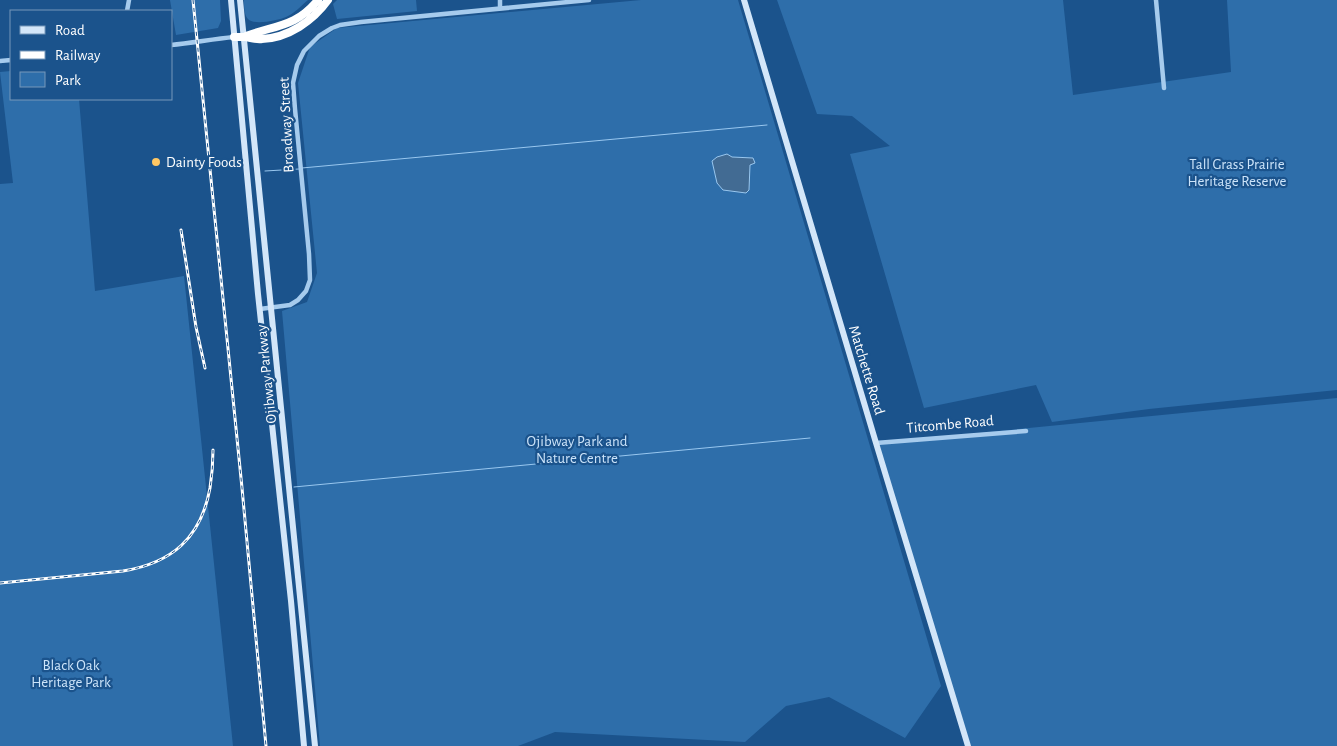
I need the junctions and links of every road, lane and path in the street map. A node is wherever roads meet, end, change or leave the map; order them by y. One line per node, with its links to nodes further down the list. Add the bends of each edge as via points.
1 (231, 0): 10 (main road, Ojibway Parkway)
2 (240, 0): 11 (main road, Ojibway Parkway)
3 (318, 0): 11 (highway, via 293,21)
4 (328, 0): 11 (highway, via 308,22 288,33 261,40)
5 (500, 0): 9 (street)
6 (589, 0): 9 (street, Broadway Street)
7 (744, 0): 17 (main road, Matchette Road)
8 (1156, 0): 13 (street)
9 (500, 8): 14 (street, Broadway Street, via 340,25 319,36 304,51 293,83 310,280 298,300)
10 (234, 37): 11 (highway); 12 (street); 15 (main road, Ojibway Parkway)
11 (244, 37): 14 (main road, Ojibway Parkway)
12 (172, 45)
13 (1164, 88)
14 (272, 308): 15 (street, Broadway Street); 19 (main road, Ojibway Parkway)
15 (260, 309): 18 (main road, Ojibway Parkway)
16 (1026, 430): 17 (street, Titcombe Road)
17 (876, 443): 20 (main road, Matchette Road)
18 (304, 746)
19 (315, 746)
20 (968, 746)

